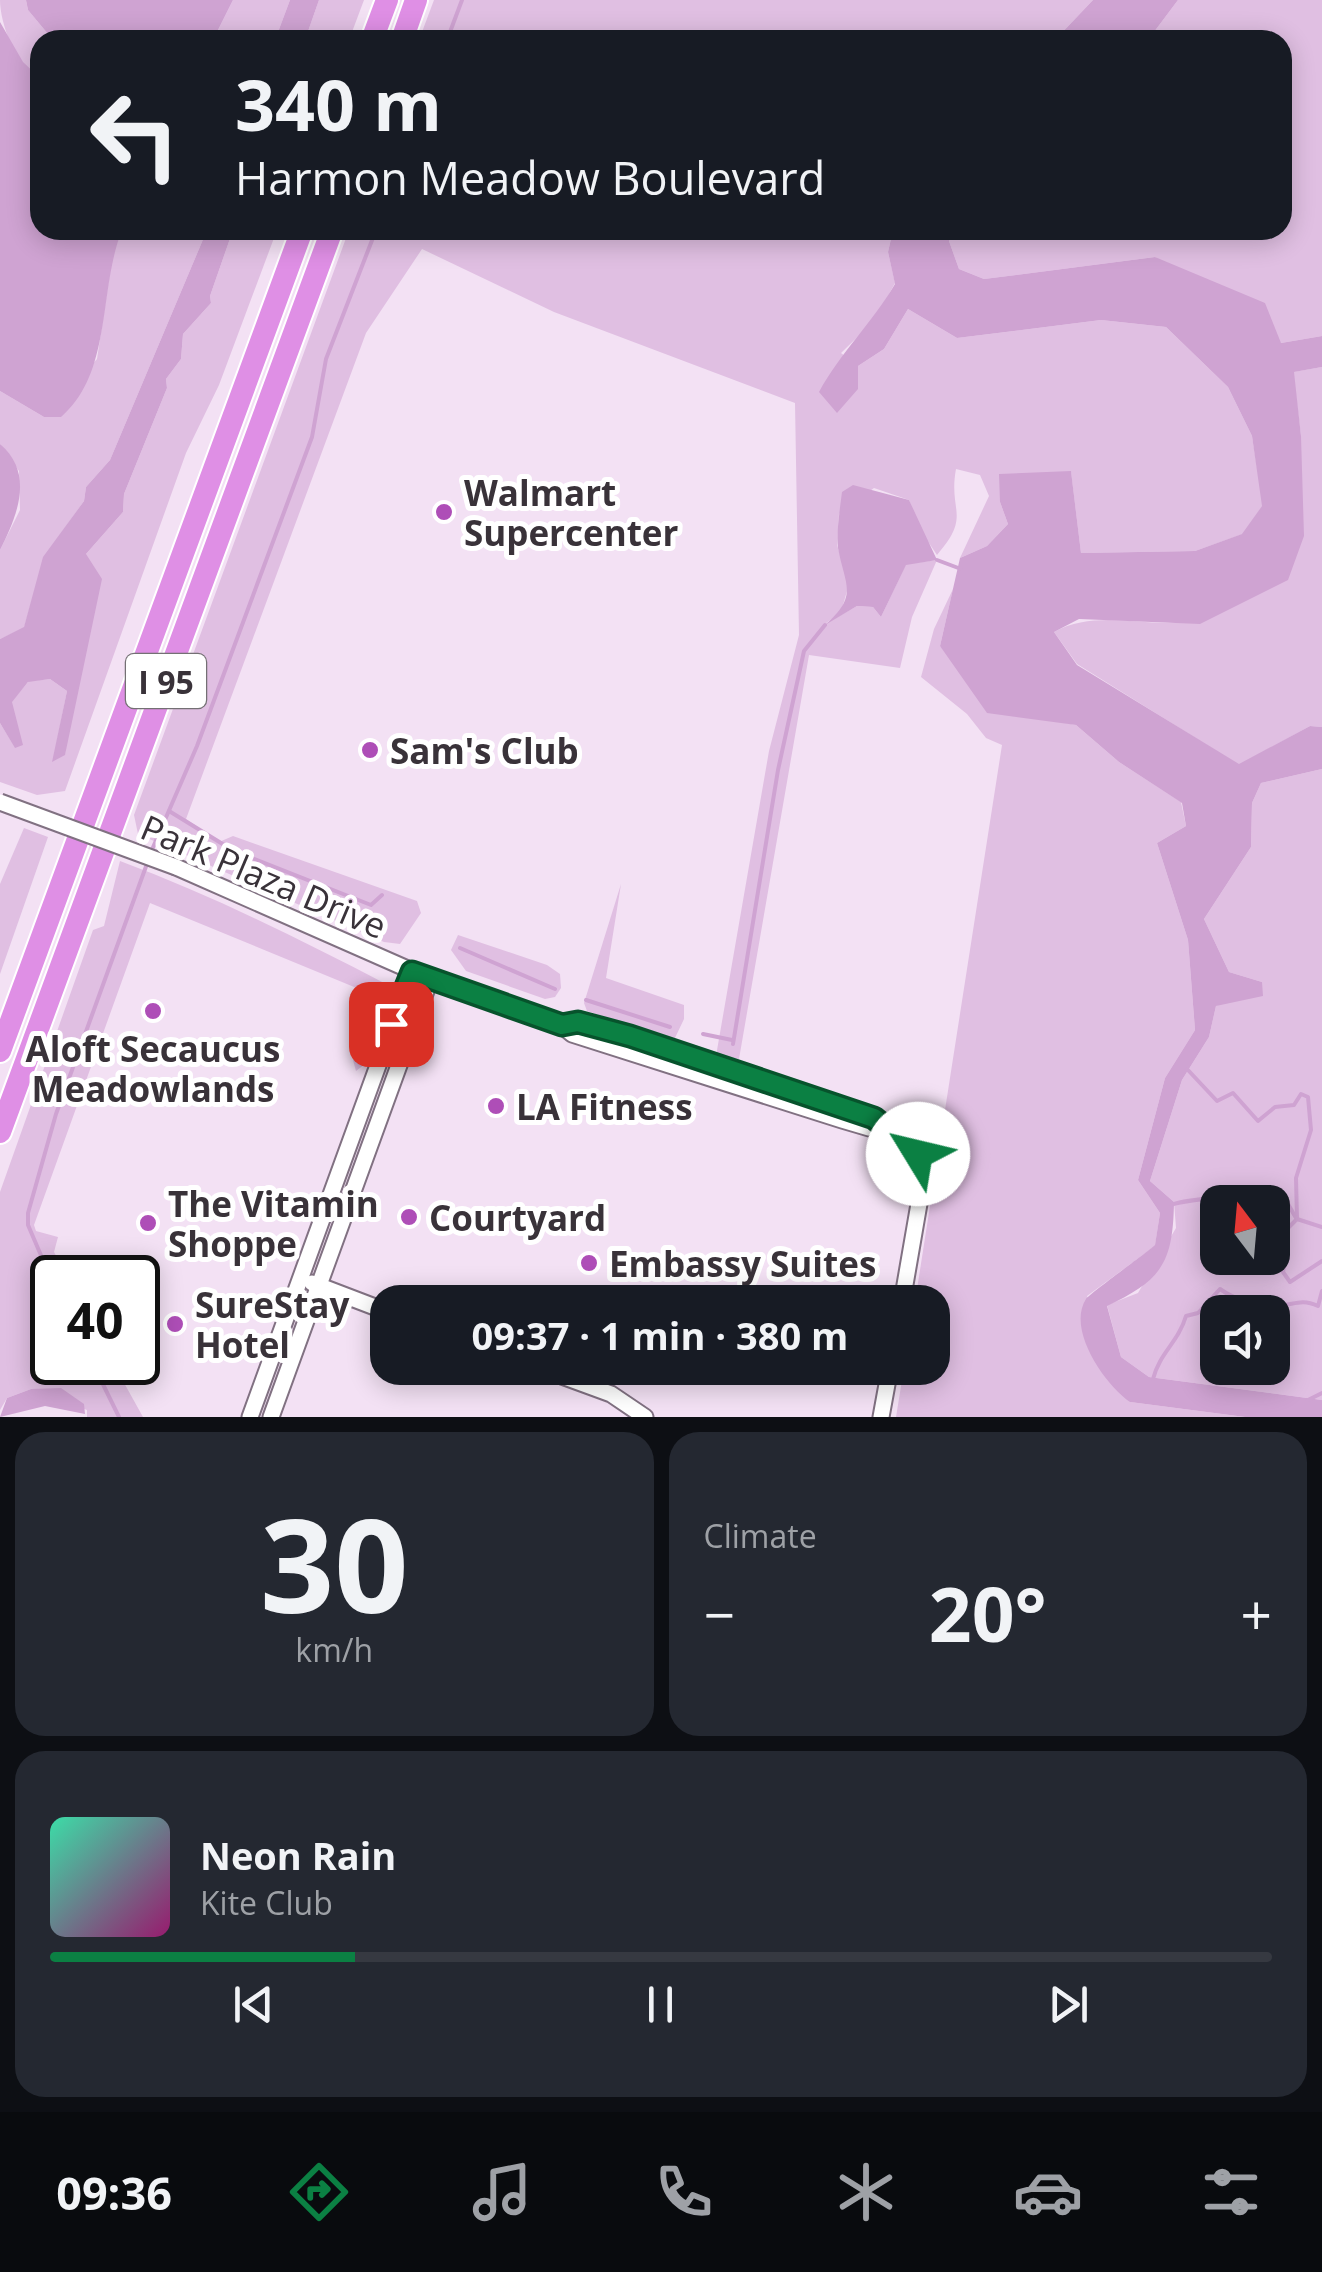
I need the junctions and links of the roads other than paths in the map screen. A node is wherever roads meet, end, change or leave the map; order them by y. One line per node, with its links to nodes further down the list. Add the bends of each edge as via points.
1 (387, 0): 3 (highway)
2 (416, 0): 4 (highway)
3 (376, 30)
4 (406, 30)
5 (298, 240): 10 (highway, I 95)
6 (328, 240): 11 (highway, I 95)
7 (0, 802): 8 (street, Park Plaza Drive, bridge, via 176,866)
8 (412, 972): 9 (street, Park Plaza Drive); 12 (street)
9 (430, 980): 13 (street); 14 (street, Park Plaza Drive, via 874,1118 918,1154 924,1175)
10 (0, 1051)
11 (0, 1132)
12 (298, 1278): 13 (street); 18 (street)
13 (317, 1285): 15 (street); 19 (street)
14 (905, 1285)
15 (370, 1305)
16 (586, 1385): 20 (street)
17 (887, 1385): 21 (street)
18 (250, 1417)
19 (271, 1417)
20 (646, 1417)
21 (882, 1417)

